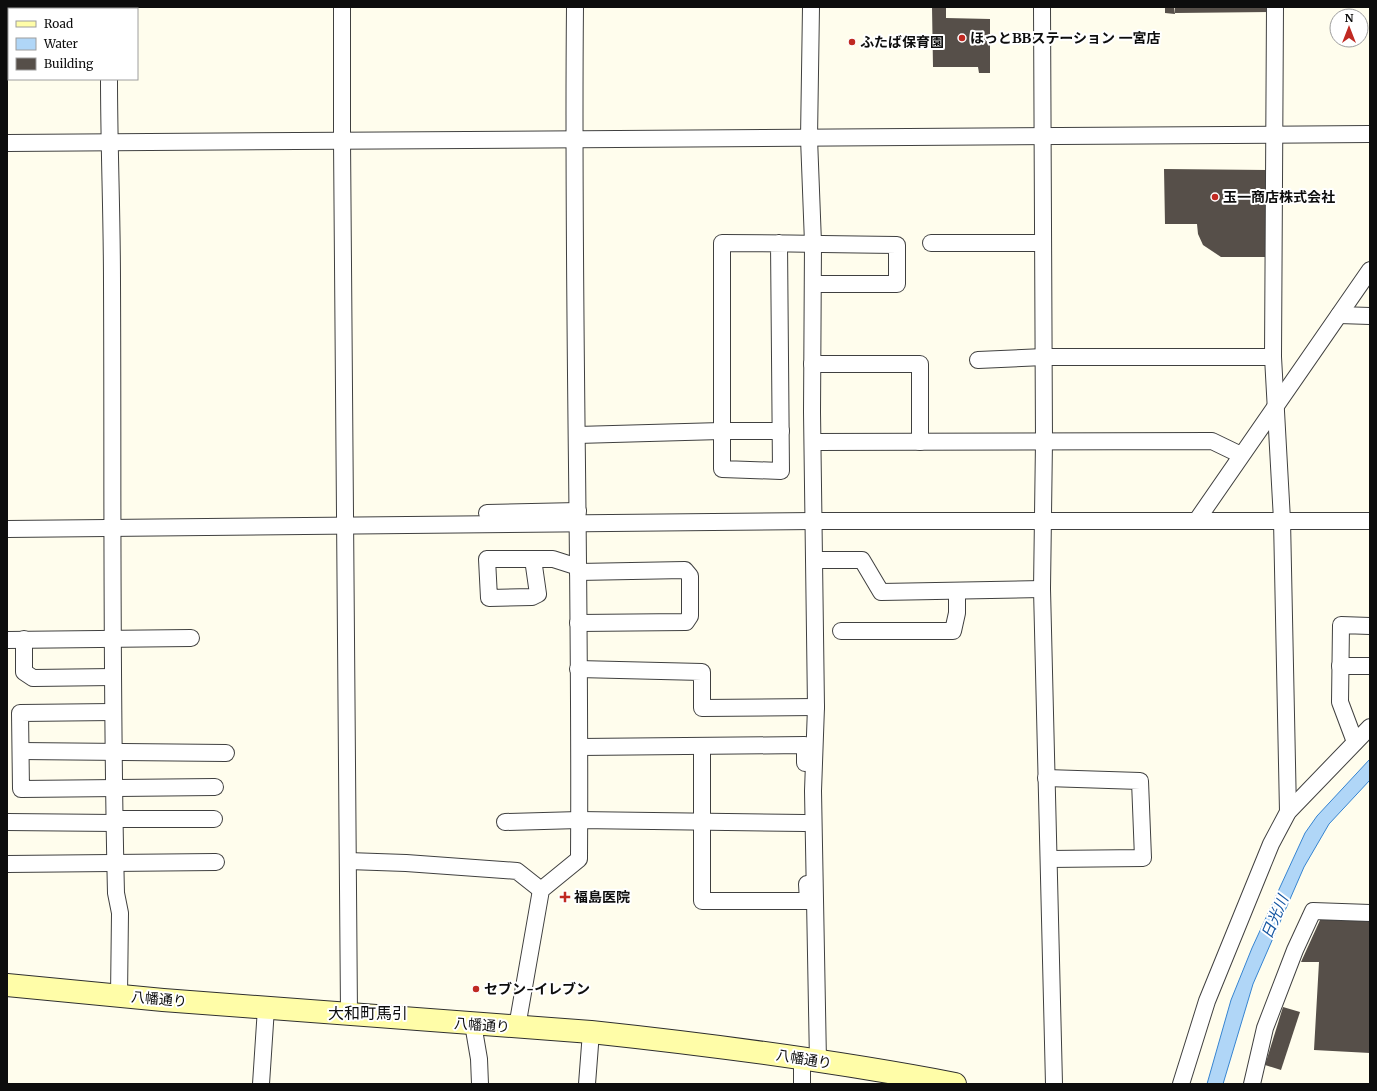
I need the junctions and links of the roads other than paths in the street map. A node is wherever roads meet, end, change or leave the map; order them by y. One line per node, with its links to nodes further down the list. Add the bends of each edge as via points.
1 (342, 7): 12 (street)
2 (575, 7): 11 (street)
3 (811, 7): 10 (street)
4 (1042, 7): 9 (street)
5 (1275, 7): 7 (street)
6 (109, 80): 14 (street)
7 (1274, 134): 8 (street); 9 (street); 24 (street)
8 (1370, 134)
9 (1042, 135): 10 (street); 18 (street)
10 (809, 138): 11 (street); 16 (street)
11 (574, 139): 12 (street); 30 (street)
12 (342, 140): 14 (street); 42 (street)
13 (7, 143): 14 (street)
14 (109, 143): 43 (street)
15 (779, 243): 16 (street); 28 (street, via 722,243); 29 (street)
16 (813, 243): 20 (street); 20 (street, via 897,245 897,284)
17 (931, 243): 18 (street)
18 (1043, 243): 23 (street)
19 (1370, 270): 21 (street)
20 (813, 284): 26 (street)
21 (1339, 315): 22 (street); 27 (street)
22 (1370, 316)
23 (1044, 357): 24 (street); 25 (street); 31 (street)
24 (1273, 357): 27 (street)
25 (978, 360)
26 (812, 364): 32 (street); 33 (street, via 920,364)
27 (1276, 406): 34 (street); 39 (street)
28 (721, 431): 29 (street); 29 (street, via 722,469 781,471); 30 (street)
29 (781, 431)
30 (576, 435): 36 (street)
31 (1044, 441): 33 (street); 34 (street, via 1212,441); 37 (street)
32 (813, 442): 33 (street); 40 (street)
33 (920, 442)
34 (1241, 456): 38 (street)
35 (488, 513): 36 (street)
36 (578, 517): 40 (street); 42 (street); 47 (street)
37 (1042, 520): 38 (street); 40 (street); 48 (street)
38 (1197, 520): 39 (street)
39 (1282, 520): 41 (street); 73 (street)
40 (814, 521): 46 (street)
41 (1370, 521)
42 (345, 526): 43 (street); 82 (street)
43 (113, 528): 44 (street); 54 (street)
44 (7, 529)
45 (533, 559): 47 (street, via 553,559)
46 (815, 560): 49 (street, via 862,560 881,592); 61 (street)
47 (578, 569): 50 (street); 50 (street, via 685,570 690,576 690,616 686,622)
48 (1042, 589): 49 (street); 70 (street)
49 (957, 592): 52 (street, via 957,613 953,631)
50 (578, 623): 59 (street)
51 (1370, 626): 57 (street, via 1341,625)
52 (841, 631)
53 (191, 638): 54 (street)
54 (114, 639): 56 (street); 60 (street)
55 (7, 640): 56 (street)
56 (24, 640): 60 (street, via 24,672 33,678)
57 (1340, 666): 58 (street); 64 (street, via 1340,702)
58 (1370, 666)
59 (578, 669): 61 (street, via 702,672 702,708); 66 (street)
60 (113, 677): 62 (street)
61 (816, 707): 95 (street)
62 (113, 712): 67 (street, via 20,713); 68 (street)
63 (1370, 727): 64 (street)
64 (1355, 742): 73 (street)
65 (702, 746): 66 (street); 79 (street); 80 (street, via 806,745)
66 (580, 747): 75 (street)
67 (20, 751): 68 (street); 72 (street, via 22,788)
68 (113, 753): 69 (street); 72 (street)
69 (226, 753)
70 (1046, 778): 81 (street); 81 (street, via 1140,780 1143,858)
71 (215, 787): 72 (street)
72 (114, 788): 76 (street)
73 (1288, 812): 102 (street, via 1271,844 1207,1001)
74 (214, 819): 76 (street)
75 (579, 820): 78 (street); 79 (street); 86 (street, via 579,859)
76 (114, 821): 77 (street); 83 (street)
77 (7, 822)
78 (505, 822)
79 (703, 822): 80 (street); 80 (street, via 702,901 808,901)
80 (805, 823)
81 (1048, 859): 101 (street)
82 (348, 861): 86 (street, via 517,871); 91 (street)
83 (115, 862): 84 (street); 85 (street); 89 (street, via 116,893 120,913)
84 (216, 862)
85 (7, 864)
86 (541, 890): 93 (street)
87 (1370, 913): 103 (street, via 1313,911 1265,1028)
88 (7, 985): 89 (street, 八幡通り)
89 (118, 996): 90 (street, 八幡通り)
90 (266, 1008): 91 (street, 八幡通り); 96 (street)
91 (349, 1014): 92 (street, 八幡通り)
92 (473, 1024): 93 (street, 八幡通り); 97 (street)
93 (517, 1027): 94 (street, 八幡通り)
94 (591, 1032): 95 (street, 八幡通り); 98 (street)
95 (810, 1061): 99 (street); 100 (street, 八幡通り)
96 (261, 1084)
97 (480, 1084)
98 (587, 1084)
99 (802, 1084)
100 (955, 1084)
101 (1054, 1084)
102 (1182, 1084)
103 (1252, 1084)

